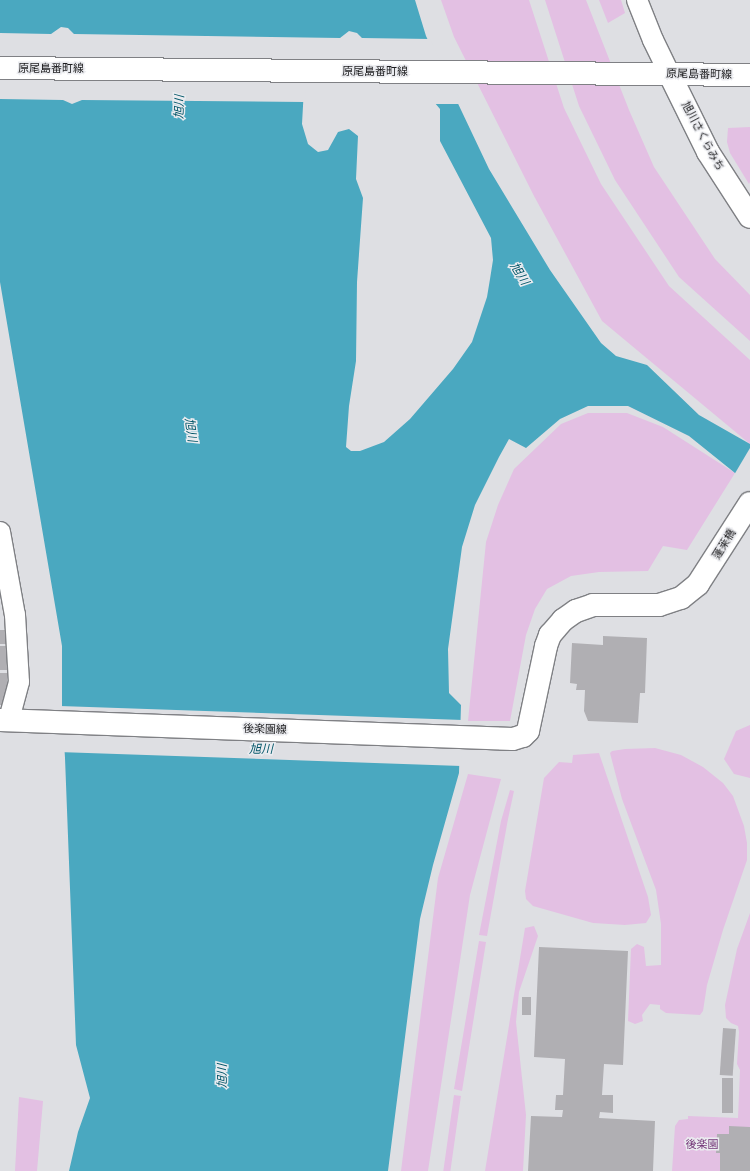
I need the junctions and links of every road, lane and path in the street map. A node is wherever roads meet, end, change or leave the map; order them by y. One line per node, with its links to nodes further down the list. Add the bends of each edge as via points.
1 (636, 0): 3 (street, via 653,40)
2 (0, 68): 3 (main road, 原尾島番町線)
3 (660, 74): 4 (main road, 原尾島番町線); 5 (main road, 旭川さくらみち)
4 (750, 75)
5 (749, 213)
6 (750, 503): 9 (main road, 蓬莱橋, via 692,590 674,601 659,605 593,605 576,611 563,620 550,635 546,646)
7 (0, 532): 8 (street, via 15,615 19,682)
8 (10, 720): 9 (main road, 後楽園線, via 505,738 518,738)
9 (528, 731)

